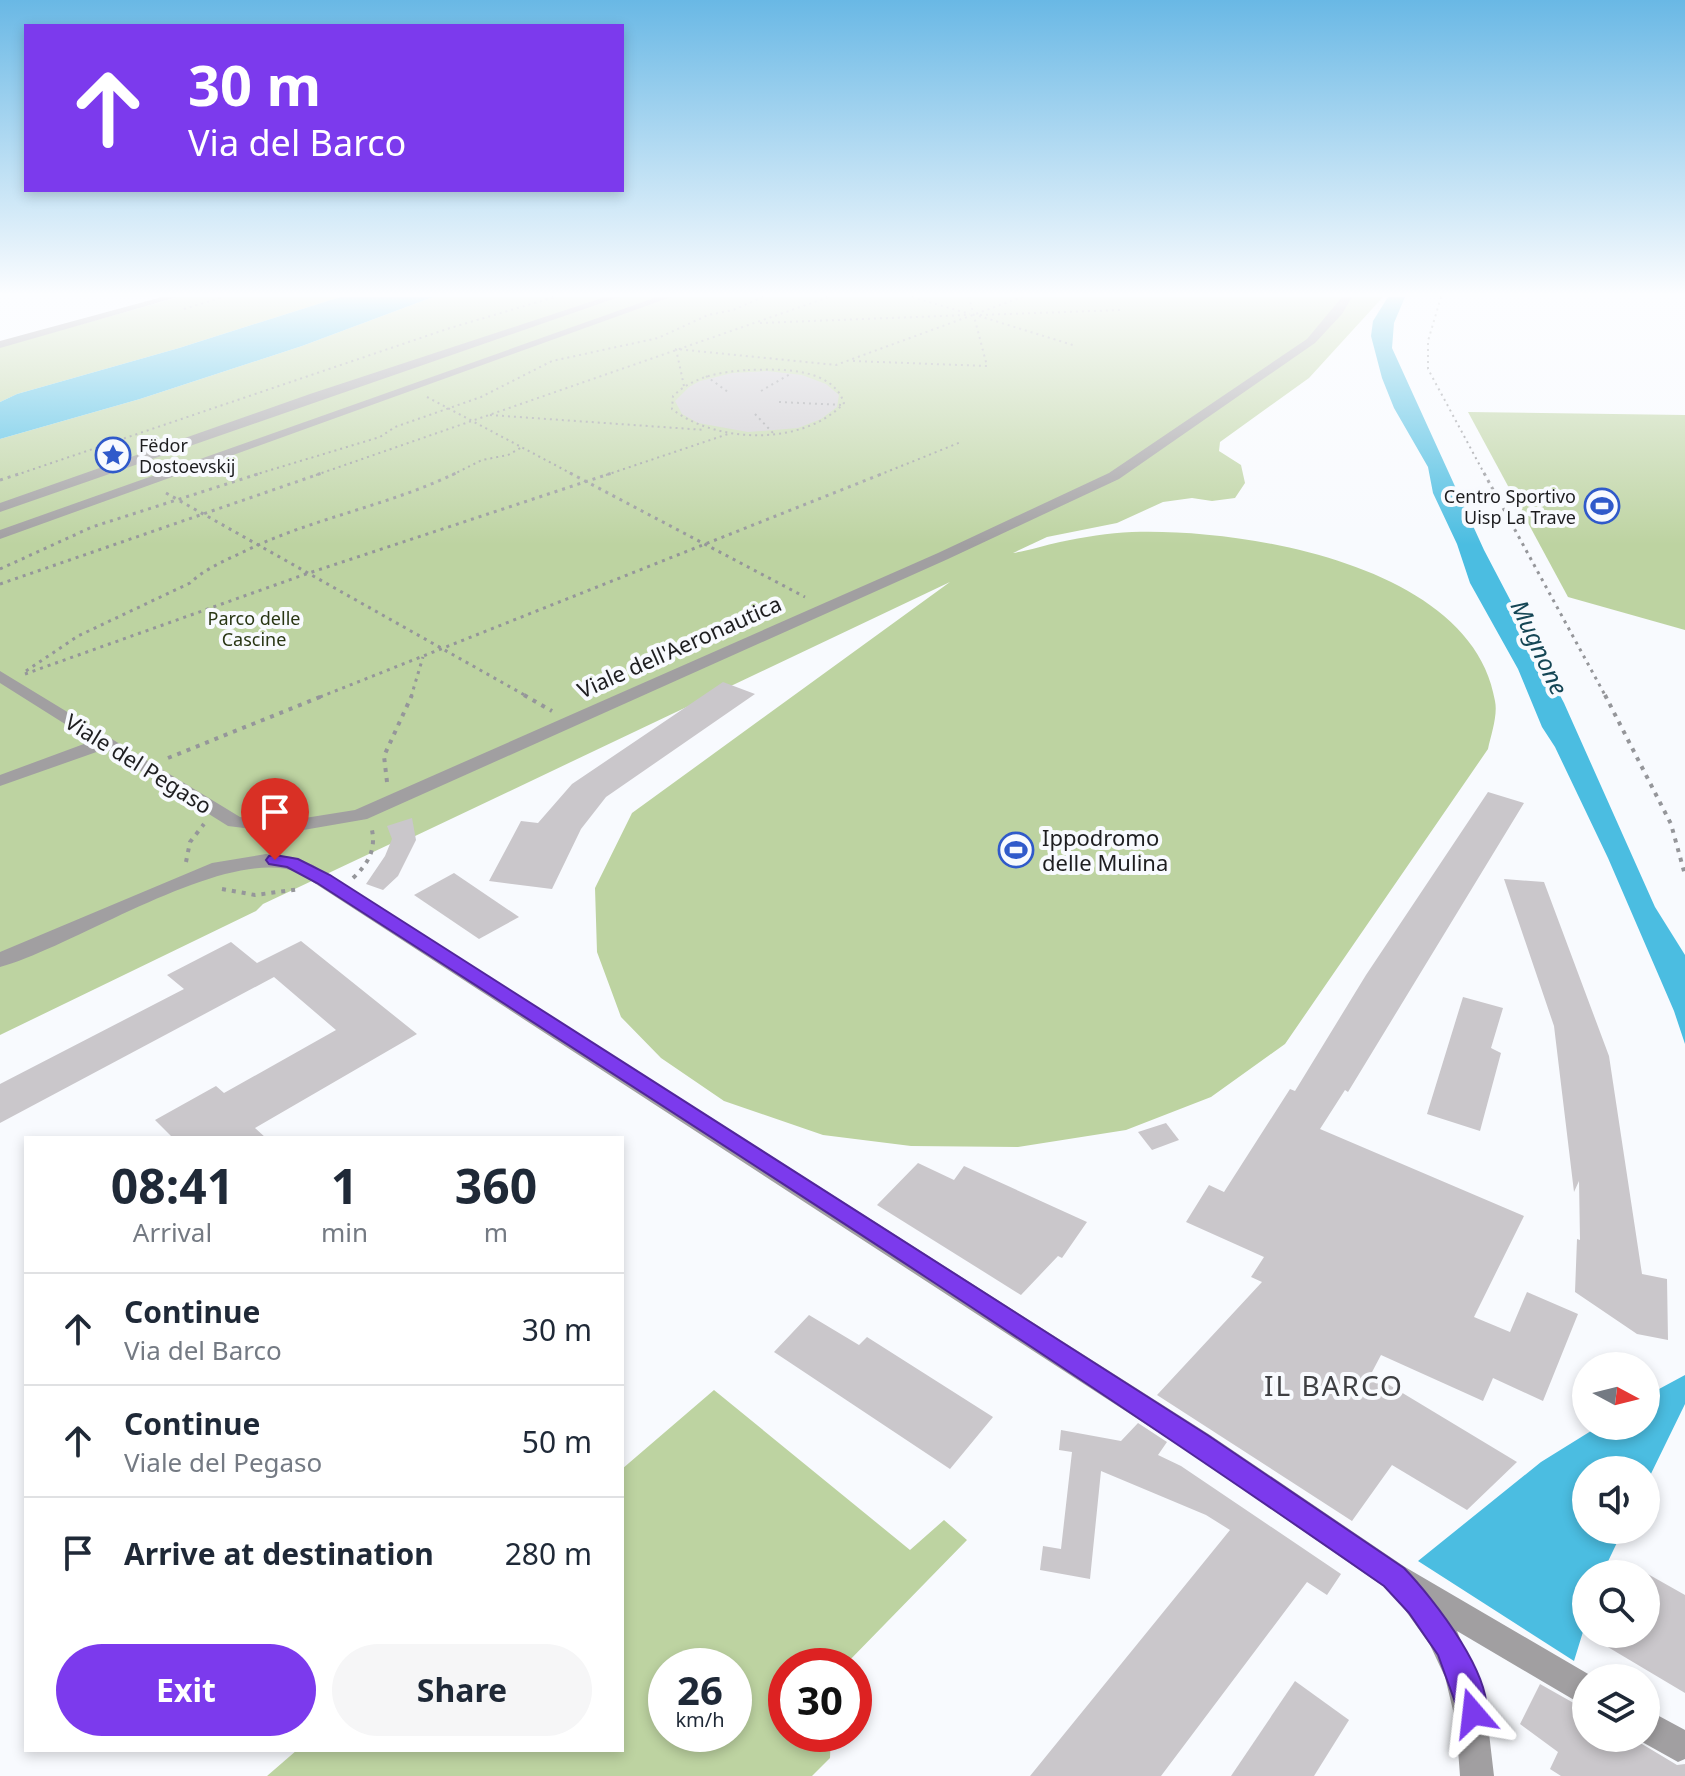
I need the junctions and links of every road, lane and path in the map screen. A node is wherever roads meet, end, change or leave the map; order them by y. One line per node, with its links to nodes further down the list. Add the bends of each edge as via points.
1 (297, 380): 30 (path)
2 (363, 380): 29 (street)
3 (395, 380): 15 (street)
4 (433, 380): 15 (street)
5 (515, 380): 20 (path)
6 (588, 380): 22 (path)
7 (683, 380): 14 (path)
8 (697, 380): 14 (path)
9 (711, 380): 17 (path)
10 (780, 380): 16 (path)
11 (818, 380): 19 (path, via 834,385 844,397)
12 (1254, 380): 53 (street, Viale dell'Aeronautica, via 1114,476 943,556 360,815)
13 (1434, 380): 56 (path, via 1653,784)
14 (684, 386): 24 (path, via 673,396 672,409 688,422)
15 (410, 388): 20 (path); 32 (street)
16 (761, 391)
17 (728, 392)
18 (779, 402): 19 (path)
19 (843, 405): 26 (path, via 824,421)
20 (448, 408): 23 (path); 33 (path, via 380,437)
21 (755, 414): 26 (path)
22 (488, 415): 23 (path); 24 (path)
23 (471, 420): 28 (path); 35 (path)
24 (716, 430): 25 (path)
25 (731, 433): 26 (path); 31 (path)
26 (773, 433)
27 (961, 442): 37 (path)
28 (522, 447): 31 (path); 38 (path, via 419,491)
29 (111, 468): 32 (street); 34 (street)
30 (0, 480)
31 (587, 482): 37 (path); 40 (path)
32 (149, 484): 33 (path); 36 (street)
33 (176, 499): 35 (path); 39 (path, via 133,510)
34 (0, 508)
35 (202, 514): 38 (path); 41 (path)
36 (0, 535)
37 (704, 544): 42 (path); 43 (path)
38 (257, 545): 40 (path); 40 (path, via 78,636 21,675)
39 (0, 569)
40 (306, 574): 43 (path)
41 (0, 584)
42 (814, 602)
43 (441, 649): 44 (path); 46 (path, via 554,712)
44 (423, 656): 48 (path); 50 (path, via 418,682 384,756 387,782)
45 (0, 676): 47 (street, Viale del Pegaso)
46 (540, 718)
47 (106, 742): 48 (street, Viale del Pegaso); 49 (street)
48 (145, 767): 52 (street, Viale del Pegaso)
49 (0, 781)
50 (376, 787)
51 (306, 805): 52 (path, via 265,802)
52 (220, 814): 53 (street, Viale del Pegaso, via 235,822); 55 (path, via 194,834 186,862)
53 (286, 827): 54 (street)
54 (275, 860): 57 (street); 59 (street, via 219,867)
55 (172, 868)
56 (1685, 875)
57 (324, 879): 58 (path, via 276,894 240,894); 60 (street, via 1148,1410)
58 (214, 886)
59 (0, 960)
60 (1398, 1580): 61 (street); 64 (street, via 1457,1660 1473,1713)
61 (1572, 1683)
62 (1660, 1734): 63 (street)
63 (1678, 1745)
64 (1477, 1776)

